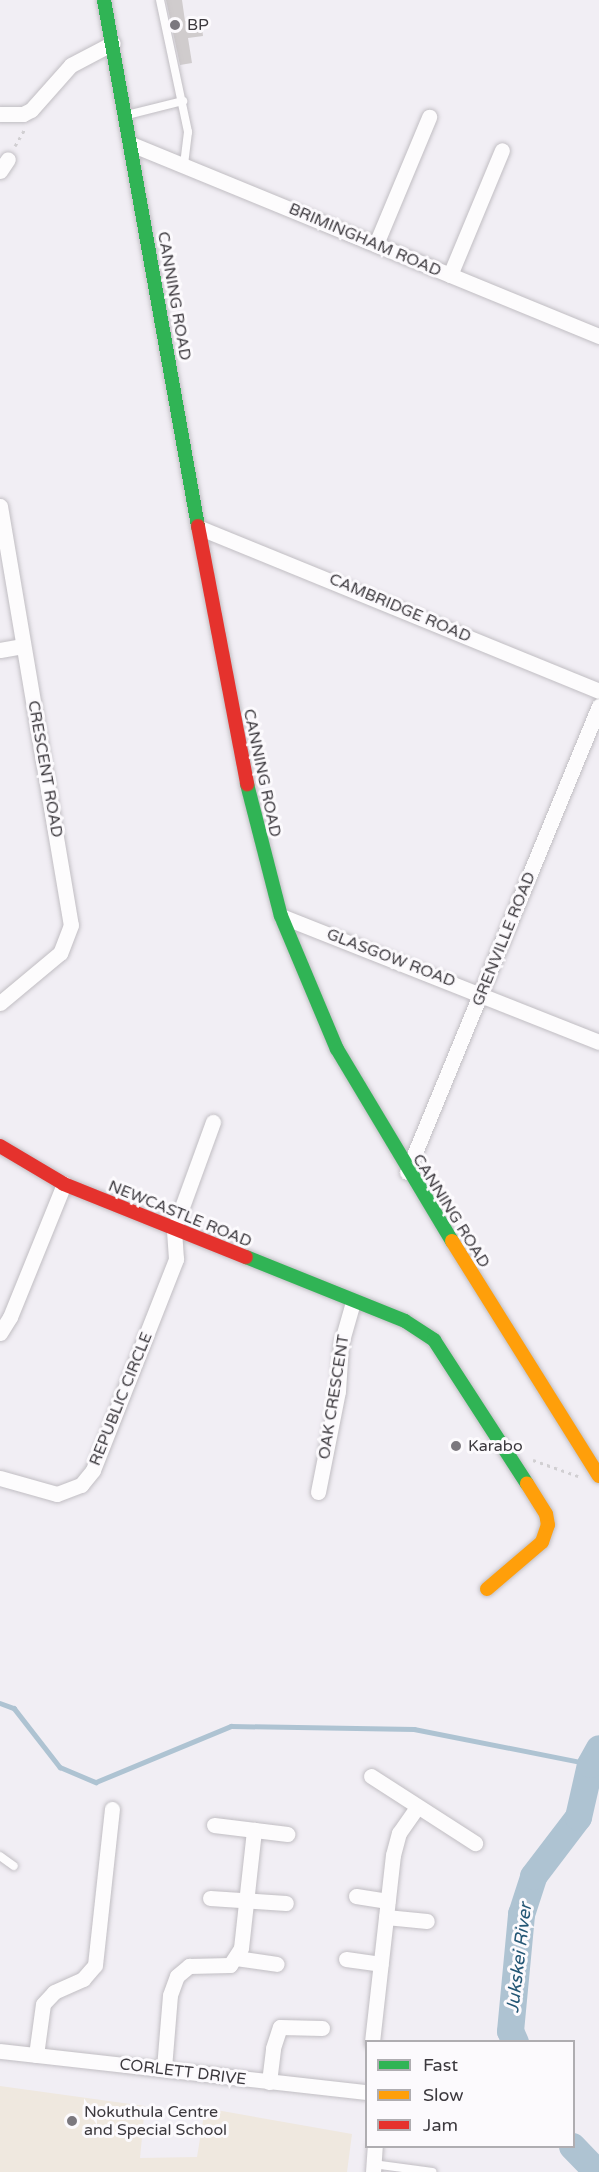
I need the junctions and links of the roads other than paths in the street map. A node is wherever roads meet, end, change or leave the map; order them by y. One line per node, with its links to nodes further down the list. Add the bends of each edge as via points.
1 (104, 0): 3 (main road, CANNING ROAD)
2 (160, 0): 4 (lane)
3 (113, 43): 5 (street, via 71,65 39,104 22,114); 6 (main road, CANNING ROAD)
4 (183, 101): 6 (lane); 10 (lane, via 188,132)
5 (0, 114)
6 (127, 115): 8 (main road, CANNING ROAD)
7 (429, 117): 11 (street)
8 (131, 144): 10 (street, BRIMINGHAM ROAD); 15 (main road, CANNING ROAD)
9 (502, 150): 12 (street)
10 (184, 163): 11 (street, BRIMINGHAM ROAD)
11 (376, 244): 12 (street, BRIMINGHAM ROAD)
12 (450, 275): 13 (street, BRIMINGHAM ROAD)
13 (599, 336)
14 (0, 506): 16 (street, CRESCENT ROAD)
15 (200, 528): 18 (street, CAMBRIDGE ROAD); 20 (main road, CANNING ROAD, via 251,809)
16 (24, 646): 17 (street); 22 (street, CRESCENT ROAD, via 71,925 60,952)
17 (0, 650)
18 (599, 691)
19 (599, 706): 21 (street, GRENVILLE ROAD)
20 (281, 916): 21 (street, GLASGOW ROAD); 26 (main road, CANNING ROAD, via 337,1049)
21 (481, 993): 23 (street, GLASGOW ROAD); 26 (street, GRENVILLE ROAD)
22 (0, 1003)
23 (599, 1042)
24 (213, 1122): 28 (street)
25 (0, 1146): 27 (main road, NEWCASTLE ROAD)
26 (407, 1172): 32 (main road, CANNING ROAD)
27 (64, 1184): 28 (main road, NEWCASTLE ROAD); 30 (street)
28 (174, 1229): 29 (main road, NEWCASTLE ROAD); 31 (street, REPUBLIC CIRCLE, via 176,1259 87,1479 74,1490 57,1494)
29 (353, 1302): 33 (street, OAK CRESCENT, via 341,1344 338,1391); 34 (main road, NEWCASTLE ROAD, via 405,1321 434,1340 542,1504 548,1525 535,1551)
30 (0, 1333)
31 (0, 1478)
32 (594, 1478)
33 (318, 1492)
34 (487, 1589)
35 (371, 1776): 36 (street)
36 (417, 1807): 41 (street); 48 (street, via 399,1833)
37 (112, 1809): 57 (street, via 95,1965 84,1979 47,1998)
38 (214, 1825): 39 (street)
39 (255, 1830): 40 (street); 46 (street)
40 (287, 1834)
41 (475, 1842)
42 (0, 1856): 43 (lane)
43 (14, 1866)
44 (356, 1896): 48 (street)
45 (210, 1898): 46 (street)
46 (246, 1901): 47 (street); 50 (street, via 241,1948)
47 (286, 1904)
48 (387, 1909): 49 (street); 53 (street)
49 (427, 1921)
50 (236, 1958): 52 (street); 58 (street, via 223,1967 189,1966 177,1976 170,1995)
51 (346, 1959): 53 (street)
52 (277, 1964)
53 (381, 1964): 55 (street)
54 (322, 2028): 59 (street, via 280,2026)
55 (372, 2040)
56 (0, 2051): 57 (street, CORLETT DRIVE)
57 (36, 2055): 58 (street, CORLETT DRIVE)
58 (164, 2068): 59 (street, CORLETT DRIVE)
59 (269, 2082): 60 (street, CORLETT DRIVE)
60 (365, 2092)
61 (375, 2148): 62 (street)
62 (373, 2168): 63 (lane)
63 (432, 2172)

